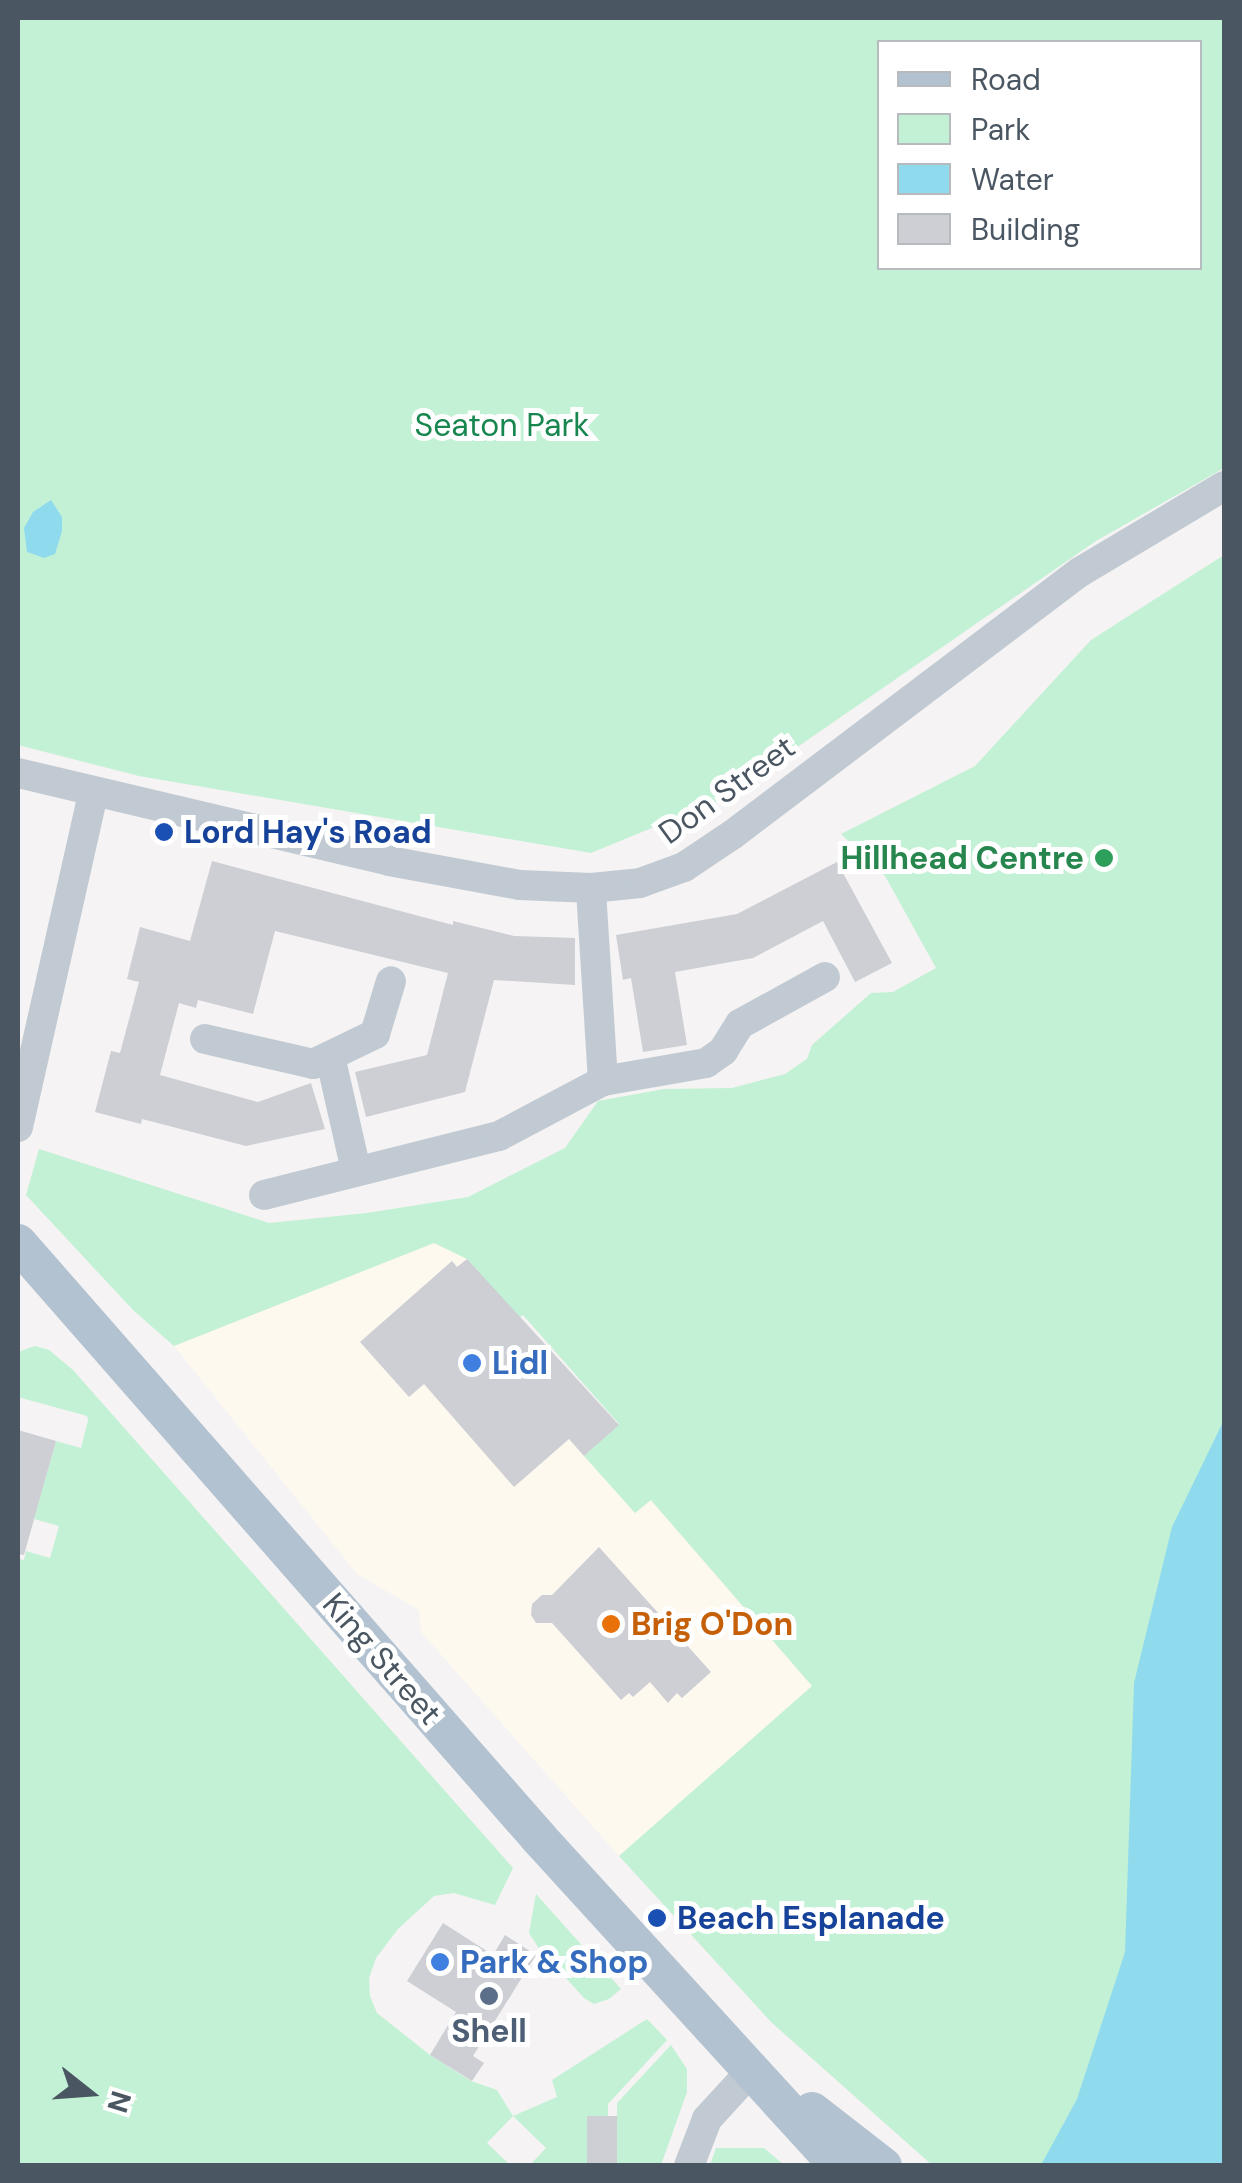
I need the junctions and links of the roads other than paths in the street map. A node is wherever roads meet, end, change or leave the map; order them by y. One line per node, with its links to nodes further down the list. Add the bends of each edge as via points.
1 (1224, 486): 4 (street, Don Street, via 1080,572 684,867 640,883)
2 (18, 774): 3 (street, Don Street)
3 (94, 791): 4 (street, Don Street, via 389,861 520,884); 10 (street)
4 (592, 888): 9 (street)
5 (825, 976): 9 (street, via 740,1024 706,1063)
6 (391, 981): 8 (street, via 375,1034)
7 (206, 1039): 8 (street, via 303,1064)
8 (330, 1056): 11 (street)
9 (603, 1081): 11 (street, via 499,1136)
10 (18, 1126)
11 (356, 1170): 12 (street)
12 (264, 1195)
13 (18, 1243): 14 (main road, King Street)
14 (751, 2071): 15 (street, via 707,2119); 16 (main road, King Street); 17 (main road, King Street)
15 (689, 2166)
16 (839, 2166)
17 (883, 2166)

